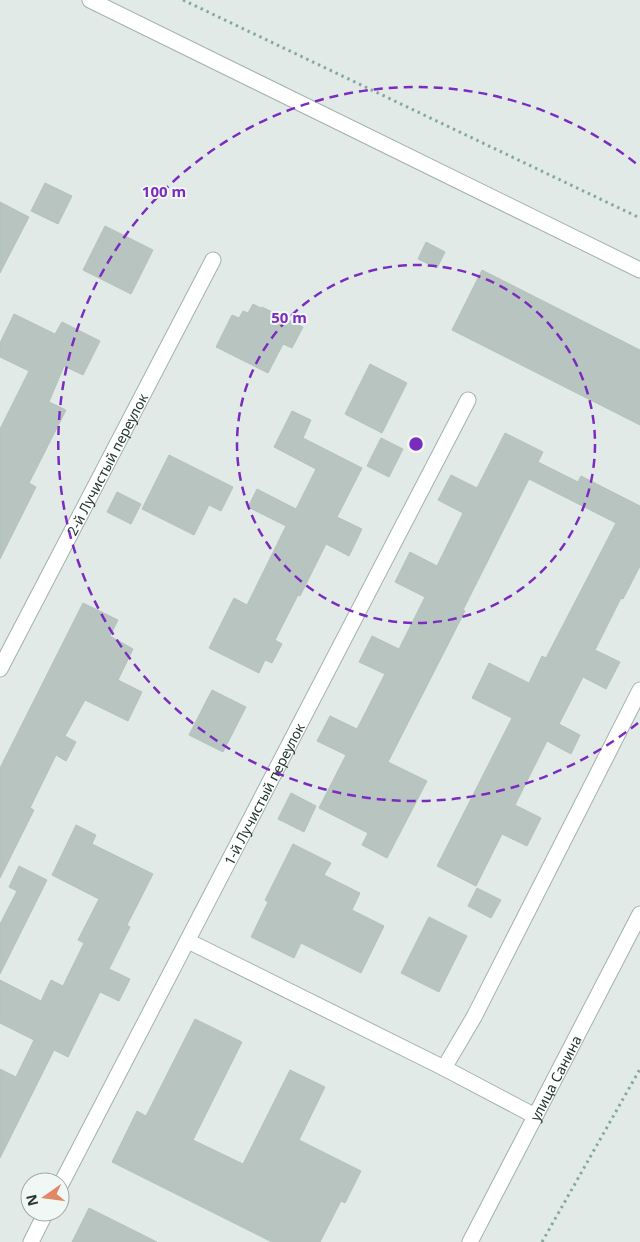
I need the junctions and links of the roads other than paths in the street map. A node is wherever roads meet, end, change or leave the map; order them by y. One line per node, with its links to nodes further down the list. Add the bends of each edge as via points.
1 (90, 0): 3 (street)
2 (213, 260): 5 (street, 2-й Лучистый переулок)
3 (640, 270)
4 (468, 400): 8 (street, 1-й Лучистый переулок)
5 (0, 669)
6 (640, 690): 9 (street, via 474,1017)
7 (640, 914): 10 (street, улица Санина)
8 (188, 941): 9 (street); 11 (street, 1-й Лучистый переулок)
9 (444, 1068): 10 (street)
10 (535, 1116): 14 (street, улица Санина)
11 (67, 1172)
12 (41, 1222): 13 (street)
13 (31, 1242)
14 (470, 1242)

